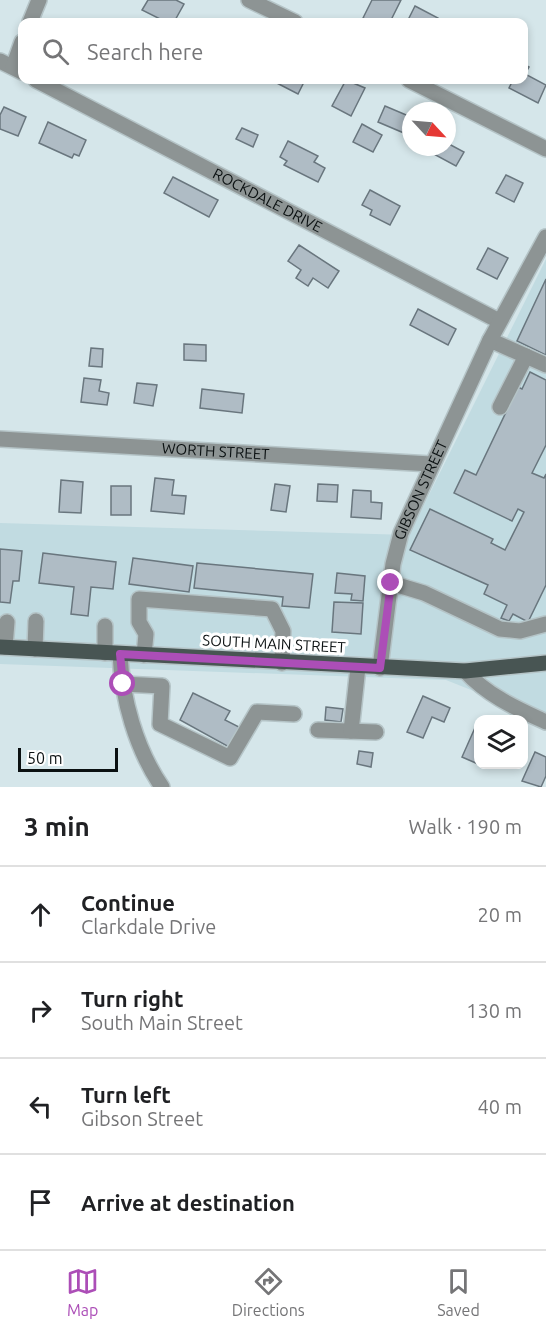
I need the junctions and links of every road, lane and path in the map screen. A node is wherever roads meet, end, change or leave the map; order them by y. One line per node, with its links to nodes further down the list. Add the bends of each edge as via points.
1 (39, 0): 3 (street)
2 (249, 0): 4 (street)
3 (32, 18)
4 (286, 18)
5 (18, 52): 6 (street)
6 (12, 67)
7 (44, 84): 11 (street, ROCKDALE DRIVE)
8 (417, 84): 9 (street)
9 (546, 149)
10 (546, 237): 11 (street, GIBSON STREET)
11 (499, 321): 12 (street, GIBSON STREET)
12 (490, 340): 13 (street); 17 (street, GIBSON STREET)
13 (526, 356): 14 (street); 15 (street)
14 (546, 365)
15 (500, 407)
16 (0, 439): 17 (street, WORTH STREET)
17 (431, 464): 18 (street, GIBSON STREET, via 401,533)
18 (391, 583): 21 (street, via 424,593 500,629 520,631); 30 (street, GIBSON STREET)
19 (36, 621): 24 (street)
20 (6, 622): 23 (street)
21 (546, 624)
22 (105, 626): 25 (street)
23 (3, 647): 24 (main road, SOUTH MAIN STREET)
24 (35, 649): 25 (main road, SOUTH MAIN STREET)
25 (112, 653): 26 (main road, SOUTH MAIN STREET); 32 (street)
26 (144, 655): 27 (main road, SOUTH MAIN STREET); 27 (street, via 146,634 139,622 139,599 272,609 283,631)
27 (282, 663): 29 (main road, SOUTH MAIN STREET)
28 (546, 663): 31 (main road, SOUTH MAIN STREET)
29 (358, 667): 30 (main road, SOUTH MAIN STREET); 36 (street)
30 (380, 668): 31 (main road, SOUTH MAIN STREET)
31 (465, 671): 34 (street, via 479,687)
32 (123, 684): 33 (street, via 162,686 160,724 230,758 257,712); 38 (street, via 144,756)
33 (294, 714)
34 (546, 722)
35 (318, 730): 36 (street)
36 (351, 731): 37 (street)
37 (376, 732)
38 (162, 787)

